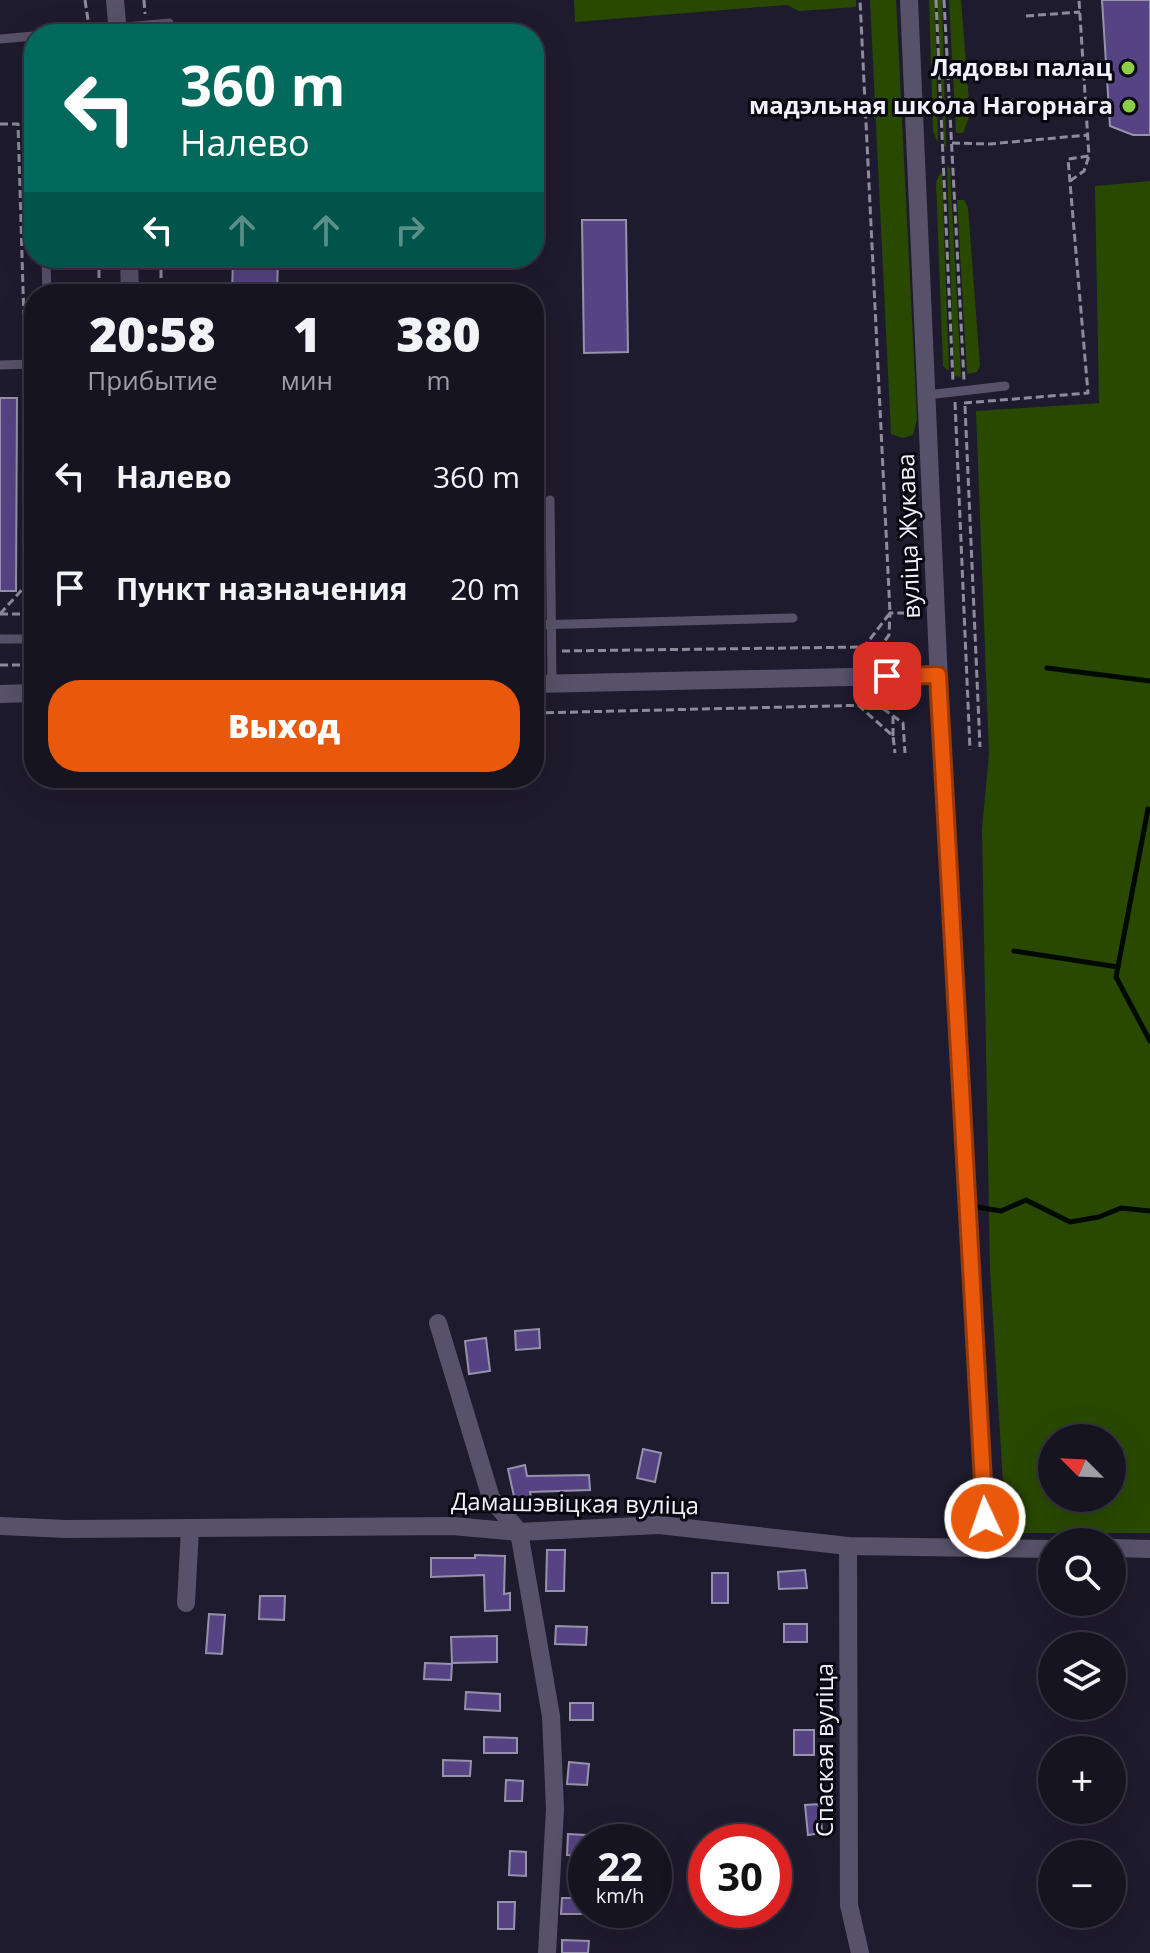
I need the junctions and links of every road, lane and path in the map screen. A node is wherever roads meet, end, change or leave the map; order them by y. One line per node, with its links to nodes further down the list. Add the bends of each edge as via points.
1 (115, 0): 10 (street)
2 (860, 0): 27 (path)
3 (909, 0): 22 (street, вуліца Жукава)
4 (936, 0): 21 (path)
5 (944, 0): 15 (path)
6 (1079, 0): 7 (path)
7 (1080, 12): 8 (path); 14 (path)
8 (1026, 16)
9 (169, 23): 11 (lane)
10 (117, 24)
11 (163, 24)
12 (24, 37): 13 (lane)
13 (0, 39)
14 (1088, 135): 15 (path); 16 (path)
15 (951, 143): 21 (path)
16 (1089, 156): 17 (path, via 1084,171); 17 (path, via 1068,159)
17 (1070, 181): 23 (path, via 1088,393)
18 (24, 364): 19 (lane)
19 (0, 365)
20 (1005, 386): 21 (lane)
21 (959, 391): 22 (lane); 23 (path); 26 (path)
22 (927, 395): 28 (street, вуліца Жукава)
23 (965, 406): 52 (path)
24 (550, 500): 33 (lane)
25 (24, 588): 29 (path)
26 (964, 612): 28 (path); 53 (path)
27 (890, 613): 28 (path); 36 (path, via 889,635 881,646); 37 (path)
28 (936, 613): 41 (street, вуліца Жукава)
29 (0, 614): 30 (path)
30 (24, 614)
31 (793, 618): 33 (lane)
32 (544, 625): 33 (lane)
33 (551, 625): 38 (lane)
34 (0, 639): 35 (lane)
35 (24, 639)
36 (872, 646): 37 (path); 42 (path)
37 (864, 647): 38 (path)
38 (552, 651): 43 (lane)
39 (0, 665): 40 (path)
40 (24, 665)
41 (938, 675): 42 (street); 64 (street, вуліца Жукава)
42 (872, 676): 44 (street); 48 (path)
43 (544, 680)
44 (544, 684)
45 (24, 693): 46 (street)
46 (0, 694)
47 (858, 705): 48 (path); 49 (path); 51 (path)
48 (872, 705): 50 (path)
49 (544, 713)
50 (893, 716): 51 (path); 55 (path, via 903,723)
51 (893, 736): 54 (path)
52 (980, 747)
53 (970, 750)
54 (895, 753)
55 (905, 753)
56 (438, 1323): 59 (street, via 491,1498)
57 (0, 1526): 58 (street, Дамашэвіцкая вуліца)
58 (190, 1528): 59 (street, Дамашэвіцкая вуліца, via 453,1526); 65 (street)
59 (519, 1532): 60 (street, Дамашэвіцкая вуліца, via 659,1525); 66 (street, via 551,1716 555,1809)
60 (848, 1546): 64 (street, Дамашэвіцкая вуліца); 67 (street, Спаская вуліца, via 849,1905)
61 (1126, 1548): 63 (street)
62 (1038, 1549): 64 (street, Дамашэвіцкая вуліца)
63 (1150, 1549)
64 (987, 1550)
65 (186, 1603)
66 (547, 1953)
67 (860, 1953)

